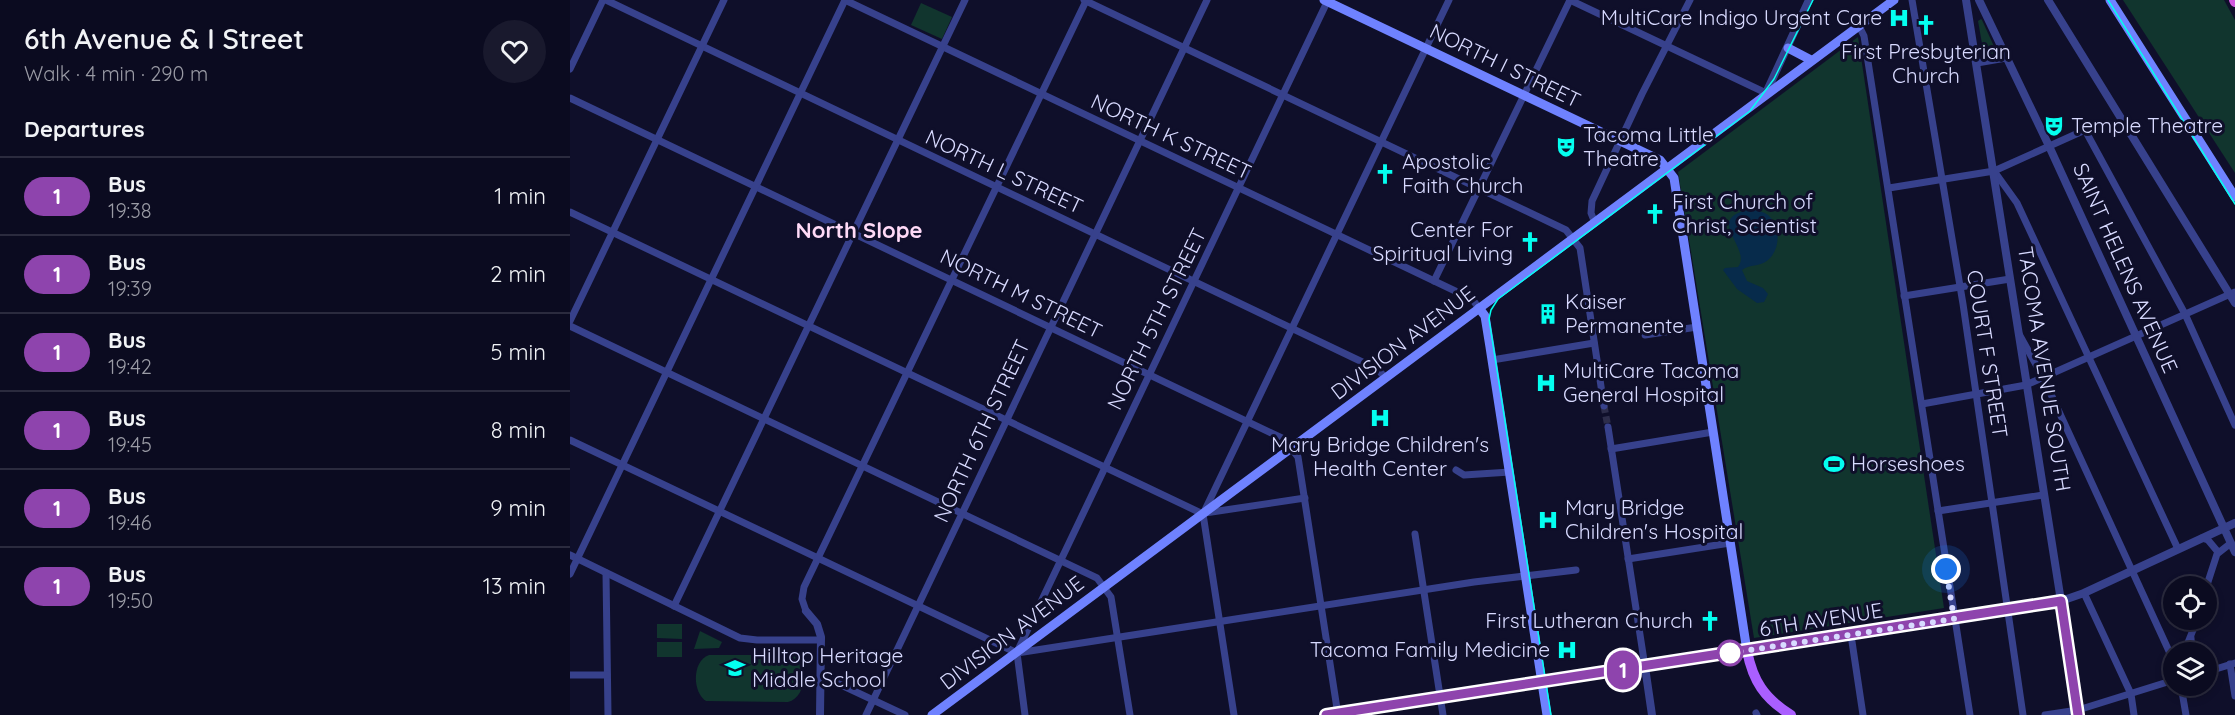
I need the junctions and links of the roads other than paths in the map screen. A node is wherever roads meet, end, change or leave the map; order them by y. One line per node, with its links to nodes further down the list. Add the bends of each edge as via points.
1 (604, 0): 22 (street, NORTH L STREET); 31 (street)
2 (724, 0): 22 (street)
3 (845, 0): 24 (street, NORTH K STREET); 32 (street)
4 (965, 0): 24 (street)
5 (1085, 0): 25 (street); 34 (street)
6 (1207, 0): 25 (street, NORTH 6TH STREET)
7 (1326, 0): 27 (main road, NORTH I STREET); 35 (street, NORTH 5TH STREET)
8 (1449, 0): 27 (street)
9 (1570, 0): 23 (street); 36 (street)
10 (1690, 0): 23 (street)
11 (1809, 0): 19 (street)
12 (1814, 0): 19 (street)
13 (1894, 0): 20 (main road, DIVISION AVENUE)
14 (1912, 0): 46 (street, COURT F STREET)
15 (1966, 0): 21 (street, TACOMA AVENUE SOUTH)
16 (1979, 0): 21 (street, TACOMA AVENUE SOUTH); 28 (street, SAINT HELENS AVENUE)
17 (2048, 0): 66 (street)
18 (2110, 0): 52 (main road)
19 (1805, 10): 26 (street)
20 (1859, 26): 29 (main road, DIVISION AVENUE); 50 (street, via 1864,36)
21 (1972, 30): 30 (street, TACOMA AVENUE SOUTH)
22 (702, 46): 32 (street, NORTH L STREET); 38 (street)
23 (1666, 46): 33 (street); 42 (street)
24 (943, 47): 34 (street, NORTH K STREET); 39 (street)
25 (1184, 47): 35 (street); 40 (street, NORTH 6TH STREET)
26 (1788, 48): 29 (main road); 33 (street)
27 (1425, 49): 36 (main road, NORTH I STREET); 41 (street)
28 (2006, 58): 30 (street); 43 (street, SAINT HELENS AVENUE)
29 (1811, 60): 33 (main road, DIVISION AVENUE)
30 (1977, 63): 45 (street, TACOMA AVENUE SOUTH)
31 (570, 69)
32 (800, 93): 39 (street, NORTH L STREET); 47 (street)
33 (1766, 93): 44 (main road, DIVISION AVENUE)
34 (1041, 94): 40 (street, NORTH K STREET); 48 (street)
35 (1283, 94): 41 (street); 49 (street, NORTH 5TH STREET)
36 (1524, 95): 42 (main road, NORTH I STREET); 51 (street)
37 (570, 98): 38 (street, NORTH M STREET)
38 (657, 139): 47 (street, NORTH M STREET); 55 (street)
39 (898, 140): 48 (street, NORTH L STREET); 56 (street)
40 (1140, 141): 49 (street, NORTH K STREET); 57 (street, NORTH 6TH STREET)
41 (1381, 142): 51 (street); 58 (street)
42 (1621, 142): 44 (main road, NORTH I STREET, via 1660,160); 54 (street, via 1590,207)
43 (2049, 146): 45 (street); 70 (street, via 2085,130); 79 (street, SAINT HELENS AVENUE)
44 (1667, 169): 54 (main road, DIVISION AVENUE); 75 (main road, via 1674,178)
45 (1994, 171): 46 (street); 61 (street, TACOMA AVENUE SOUTH); 81 (street, via 2017,203)
46 (1943, 179): 50 (street); 65 (street, COURT F STREET)
47 (755, 186): 56 (street, NORTH M STREET); 60 (street)
48 (997, 187): 57 (street, NORTH L STREET); 62 (street)
49 (1238, 187): 58 (street, NORTH K STREET); 63 (street, NORTH 5TH STREET)
50 (1889, 188): 67 (street)
51 (1479, 189): 59 (street, via 1566,230); 64 (street)
52 (2235, 197)
53 (570, 212): 55 (street)
54 (1595, 223): 59 (main road, DIVISION AVENUE)
55 (612, 232): 60 (street); 71 (street)
56 (854, 233): 62 (street, NORTH M STREET); 73 (street)
57 (1095, 234): 63 (street, NORTH L STREET); 74 (street, NORTH 6TH STREET)
58 (1336, 235): 64 (street, NORTH K STREET); 76 (street)
59 (1574, 238): 69 (main road, DIVISION AVENUE); 80 (street, via 1580,248)
60 (711, 279): 73 (street); 83 (street)
61 (2010, 279): 65 (street); 77 (street, TACOMA AVENUE SOUTH)
62 (952, 280): 74 (street, NORTH M STREET); 84 (street)
63 (1193, 281): 76 (street, NORTH L STREET); 85 (street, NORTH 5TH STREET)
64 (1434, 281): 69 (street, NORTH K STREET, via 1472,299)
65 (1960, 286): 67 (street); 89 (street, COURT F STREET)
66 (2233, 293): 68 (street); 70 (street)
67 (1904, 296): 90 (street)
68 (2235, 303)
69 (1479, 308): 82 (main road, via 1485,316); 86 (main road, DIVISION AVENUE)
70 (2185, 314): 79 (street); 95 (street)
71 (570, 321)
72 (570, 326): 83 (street)
73 (809, 326): 84 (street); 92 (street)
74 (1050, 327): 85 (street, NORTH M STREET); 93 (street, NORTH 6TH STREET)
75 (1697, 327): 78 (street); 97 (main road)
76 (1292, 328): 86 (street, NORTH L STREET, via 1378,369); 94 (street)
77 (2018, 333): 87 (street); 88 (street, TACOMA AVENUE SOUTH)
78 (1645, 335)
79 (2136, 337): 81 (street); 114 (street, SAINT HELENS AVENUE)
80 (1594, 344): 82 (street); 91 (street)
81 (2089, 358): 87 (street); 119 (street)
82 (1492, 360): 105 (main road)
83 (666, 372): 92 (street); 101 (street)
84 (908, 373): 93 (street); 102 (street)
85 (1148, 373): 94 (street, NORTH M STREET); 103 (street, NORTH 5TH STREET)
86 (1386, 378): 99 (main road, DIVISION AVENUE)
87 (2044, 379): 88 (street); 128 (street)
88 (2026, 386): 89 (street); 106 (street, TACOMA AVENUE SOUTH)
89 (1977, 394): 90 (street); 108 (street, COURT F STREET)
90 (1922, 404): 109 (street)
91 (1604, 406)
92 (765, 419): 102 (street); 110 (street)
93 (1006, 420): 103 (street); 111 (street, NORTH 6TH STREET)
94 (1247, 421): 99 (street, NORTH M STREET, via 1284,439); 112 (street)
95 (2235, 425)
96 (1608, 427): 100 (street)
97 (1713, 432): 100 (street); 117 (main road)
98 (570, 440): 101 (street)
99 (1291, 448): 107 (street, via 1298,457); 112 (main road, DIVISION AVENUE)
100 (1611, 449): 124 (street)
101 (622, 465): 110 (street); 123 (street)
102 (863, 466): 111 (street); 125 (street)
103 (1104, 467): 112 (street); 126 (street, NORTH 5TH STREET)
104 (1456, 470): 105 (street, via 1464,475)
105 (1509, 472): 131 (main road)
106 (2043, 495): 108 (street); 136 (street, TACOMA AVENUE SOUTH)
107 (1305, 498): 112 (street); 138 (street)
108 (1993, 503): 109 (street); 141 (street, COURT F STREET)
109 (1938, 511): 142 (street)
110 (720, 513): 125 (street); 137 (street)
111 (962, 513): 126 (street); 139 (street, NORTH 6TH STREET)
112 (1203, 514): 133 (main road, DIVISION AVENUE); 143 (street)
113 (2235, 523): 114 (street, 6TH AVENUE)
114 (2224, 528): 116 (street, 6TH AVENUE); 118 (street, SAINT HELENS AVENUE)
115 (1415, 534): 134 (street)
116 (2202, 538): 119 (street, 6TH AVENUE); 120 (street)
117 (1730, 543): 124 (street); 152 (main road)
118 (2231, 543): 120 (street); 121 (street, SAINT HELENS AVENUE)
119 (2178, 549): 128 (street, 6TH AVENUE)
120 (2218, 552): 132 (street)
121 (2235, 552)
122 (570, 555): 123 (street)
123 (578, 558): 129 (street); 130 (street)
124 (1628, 559): 155 (street)
125 (818, 560): 139 (street); 140 (street, via 801,593)
126 (1060, 560): 133 (street); 153 (street, NORTH 5TH STREET)
127 (1576, 570): 131 (street)
128 (2130, 570): 135 (street, 6TH AVENUE); 149 (street)
129 (606, 573): 137 (street); 158 (street)
130 (570, 574)
131 (1526, 576): 134 (street); 160 (main road)
132 (2210, 576)
133 (1105, 586): 146 (street, via 1111,597); 153 (main road, DIVISION AVENUE)
134 (1423, 590): 138 (street); 165 (street)
135 (2084, 593): 136 (street, 6TH AVENUE); 162 (street)
136 (2061, 601): 141 (main road, 6TH AVENUE); 167 (main road, TACOMA AVENUE SOUTH)
137 (674, 606): 148 (street, via 744,639)
138 (1322, 606): 143 (street); 168 (street)
139 (917, 607): 153 (street); 166 (street, NORTH 6TH STREET)
140 (806, 610): 148 (street, via 817,625)
141 (2008, 610): 142 (main road, 6TH AVENUE); 184 (street, COURT F STREET)
142 (1954, 619): 145 (main road, 6TH AVENUE); 183 (street)
143 (1220, 622): 146 (street); 176 (street)
144 (2194, 630): 147 (street)
145 (1851, 635): 152 (main road, 6TH AVENUE); 182 (street)
146 (1117, 637): 153 (street); 175 (street)
147 (2191, 638): 150 (street); 151 (street)
148 (821, 640): 159 (street)
149 (2164, 642)
150 (2189, 642)
151 (2191, 642)
152 (1747, 651): 155 (main road, 6TH AVENUE); 181 (main road, via 1760,688)
153 (1017, 653): 173 (main road, DIVISION AVENUE); 174 (street)
154 (2233, 664): 156 (street); 164 (street)
155 (1645, 667): 160 (main road, 6TH AVENUE); 180 (street)
156 (2217, 669)
157 (570, 675): 158 (street)
158 (607, 675): 169 (street)
159 (822, 676): 166 (street); 170 (street)
160 (1542, 683): 165 (main road, 6TH AVENUE); 179 (main road)
161 (2163, 684): 162 (street)
162 (2131, 694): 167 (street); 186 (street)
163 (2183, 696): 187 (street)
164 (2235, 696)
165 (1440, 698): 168 (main road, 6TH AVENUE); 178 (street)
166 (873, 700): 171 (street, NORTH 6TH STREET); 172 (street)
167 (2078, 713): 185 (street)
168 (1338, 714): 177 (main road, 6TH AVENUE)
169 (608, 715)
170 (820, 715)
171 (866, 715)
172 (905, 715)
173 (932, 715)
174 (1025, 715)
175 (1130, 715)
176 (1234, 715)
177 (1326, 715)
178 (1443, 715)
179 (1547, 715)
180 (1652, 715)
181 (1791, 715)
182 (1863, 715)
183 (1970, 715)
184 (2023, 715)
185 (2045, 715)
186 (2134, 715)
187 (2186, 715)

